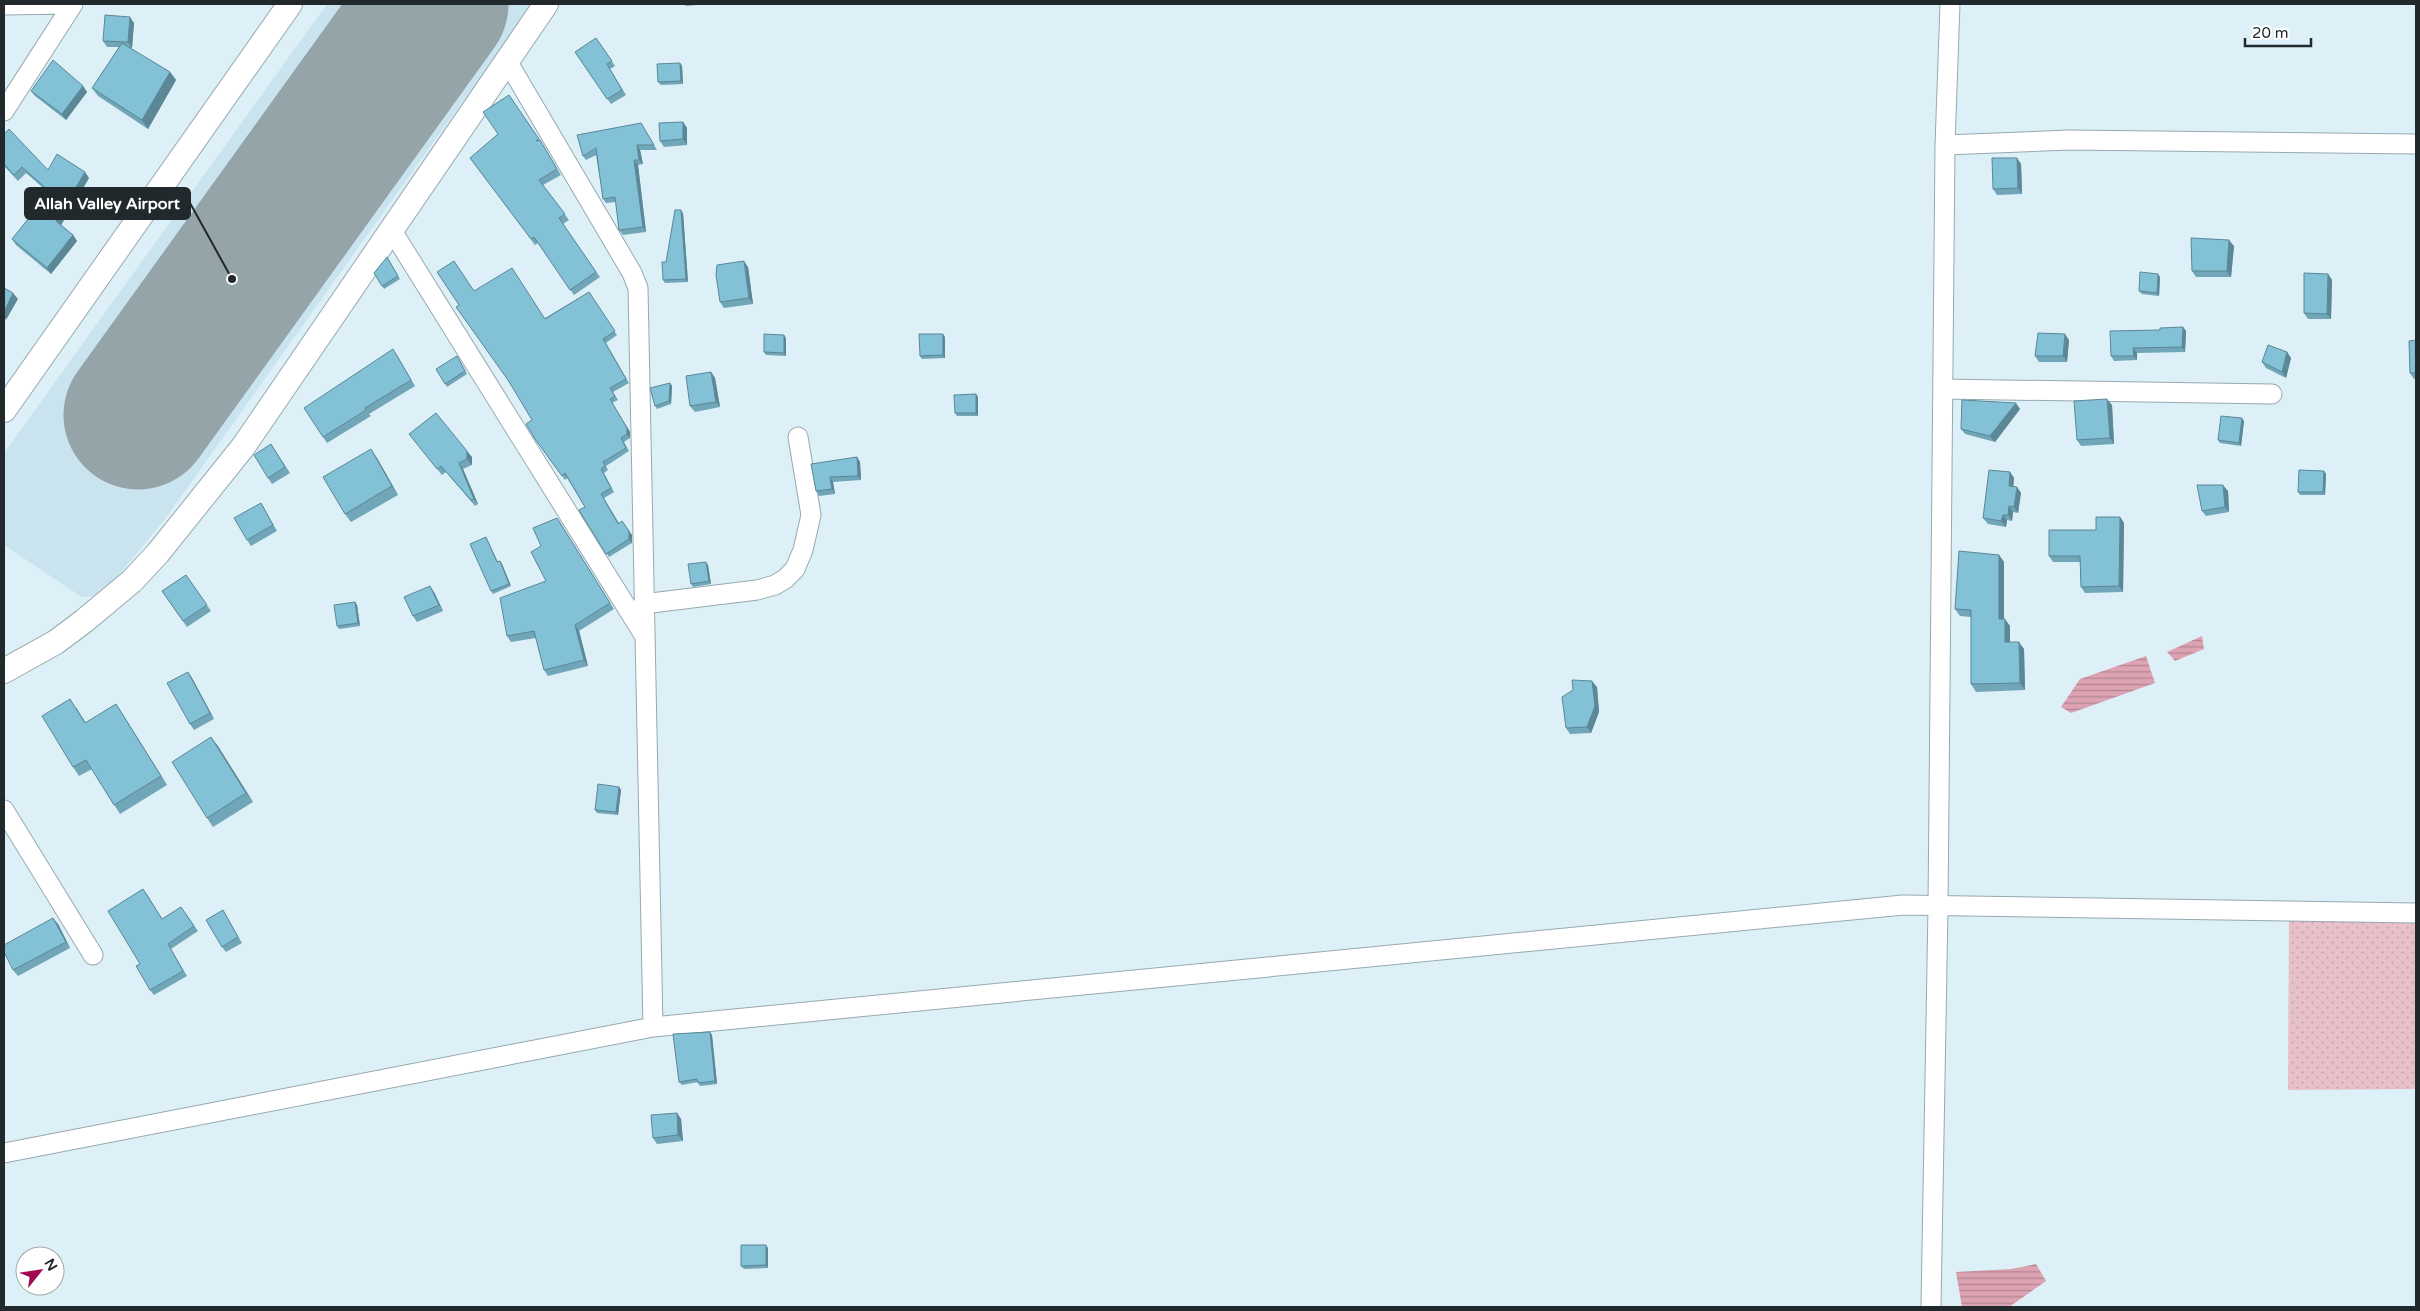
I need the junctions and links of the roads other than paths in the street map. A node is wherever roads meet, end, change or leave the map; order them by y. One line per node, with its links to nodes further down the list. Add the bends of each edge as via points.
1 (72, 4): 6 (street); 8 (street)
2 (278, 4): 3 (street)
3 (290, 4): 14 (street)
4 (546, 4): 7 (street)
5 (1950, 4): 10 (street)
6 (4, 5)
7 (506, 60): 11 (street); 16 (street, via 632,272 638,288)
8 (4, 111)
9 (2416, 144): 10 (street, via 2068,140)
10 (1945, 145): 12 (street)
11 (392, 229): 17 (street); 18 (street, via 243,447 158,553 132,581 84,621 56,642)
12 (1943, 389): 13 (street); 20 (street)
13 (2272, 394)
14 (4, 410)
15 (798, 437): 16 (street, via 811,515 803,550 790,574 775,585 757,590)
16 (643, 604): 17 (street)
17 (644, 635): 23 (street)
18 (4, 672)
19 (4, 810): 22 (street)
20 (1938, 907): 21 (street); 23 (street, via 1903,905); 25 (street)
21 (2416, 913)
22 (93, 955)
23 (653, 1027): 24 (street)
24 (4, 1153)
25 (1931, 1307)

